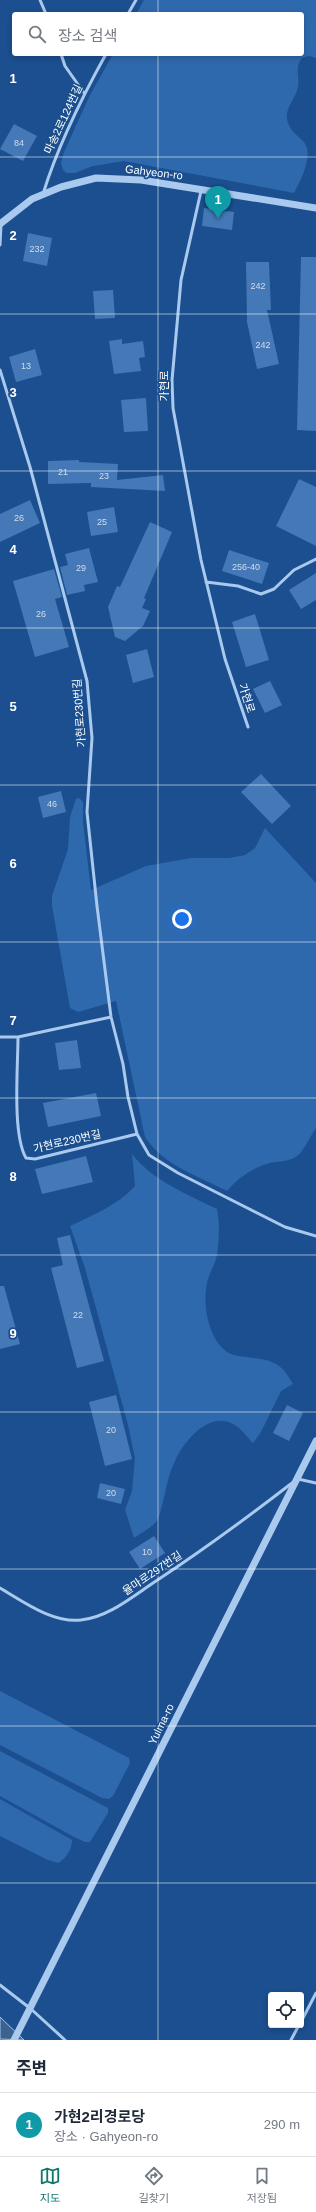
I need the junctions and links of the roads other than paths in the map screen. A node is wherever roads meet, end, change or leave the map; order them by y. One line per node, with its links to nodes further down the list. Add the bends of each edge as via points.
1 (40, 0): 3 (lane)
2 (136, 0): 4 (lane)
3 (45, 12)
4 (129, 12)
5 (62, 56): 7 (lane, via 65,66)
6 (105, 56): 7 (lane, 마송2로124번길)
7 (84, 93): 9 (lane, 마송2로124번길, via 55,156)
8 (201, 189): 9 (street, Gahyeon-ro, via 141,180 96,178 60,187); 10 (street, Gahyeon-ro); 15 (lane, 가현로, via 181,280 172,380 173,408)
9 (42, 195): 11 (street, Gahyeon-ro, via 32,199)
10 (316, 208)
11 (1, 223): 12 (lane)
12 (0, 245)
13 (0, 370): 17 (lane, 가현로230번길, via 30,467 87,681 92,738 87,812)
14 (316, 559): 15 (lane, via 294,570 274,589 260,594 238,586)
15 (206, 582): 16 (lane, 가현로, via 225,659)
16 (248, 727)
17 (111, 1017): 19 (lane); 20 (lane, 가현로230번길)
18 (0, 1037): 19 (lane)
19 (18, 1037): 20 (lane, 가현로230번길, via 18,1123 21,1150 26,1158 35,1159)
20 (136, 1134): 21 (lane, 가현로230번길, via 149,1156 178,1173 285,1227)
21 (316, 1236)
22 (316, 1441): 23 (street, Yulma-ro)
23 (298, 1479): 24 (lane); 25 (lane, 율마로297번길, via 187,1560 121,1605 100,1616 81,1620 63,1619 44,1612); 28 (street, Yulma-ro)
24 (316, 1483)
25 (0, 1588)
26 (0, 1986): 28 (lane)
27 (316, 1993): 29 (lane)
28 (31, 2009): 31 (street, Yulma-ro); 32 (lane)
29 (304, 2016)
30 (297, 2028): 33 (lane)
31 (14, 2040)
32 (65, 2040)
33 (291, 2040)

